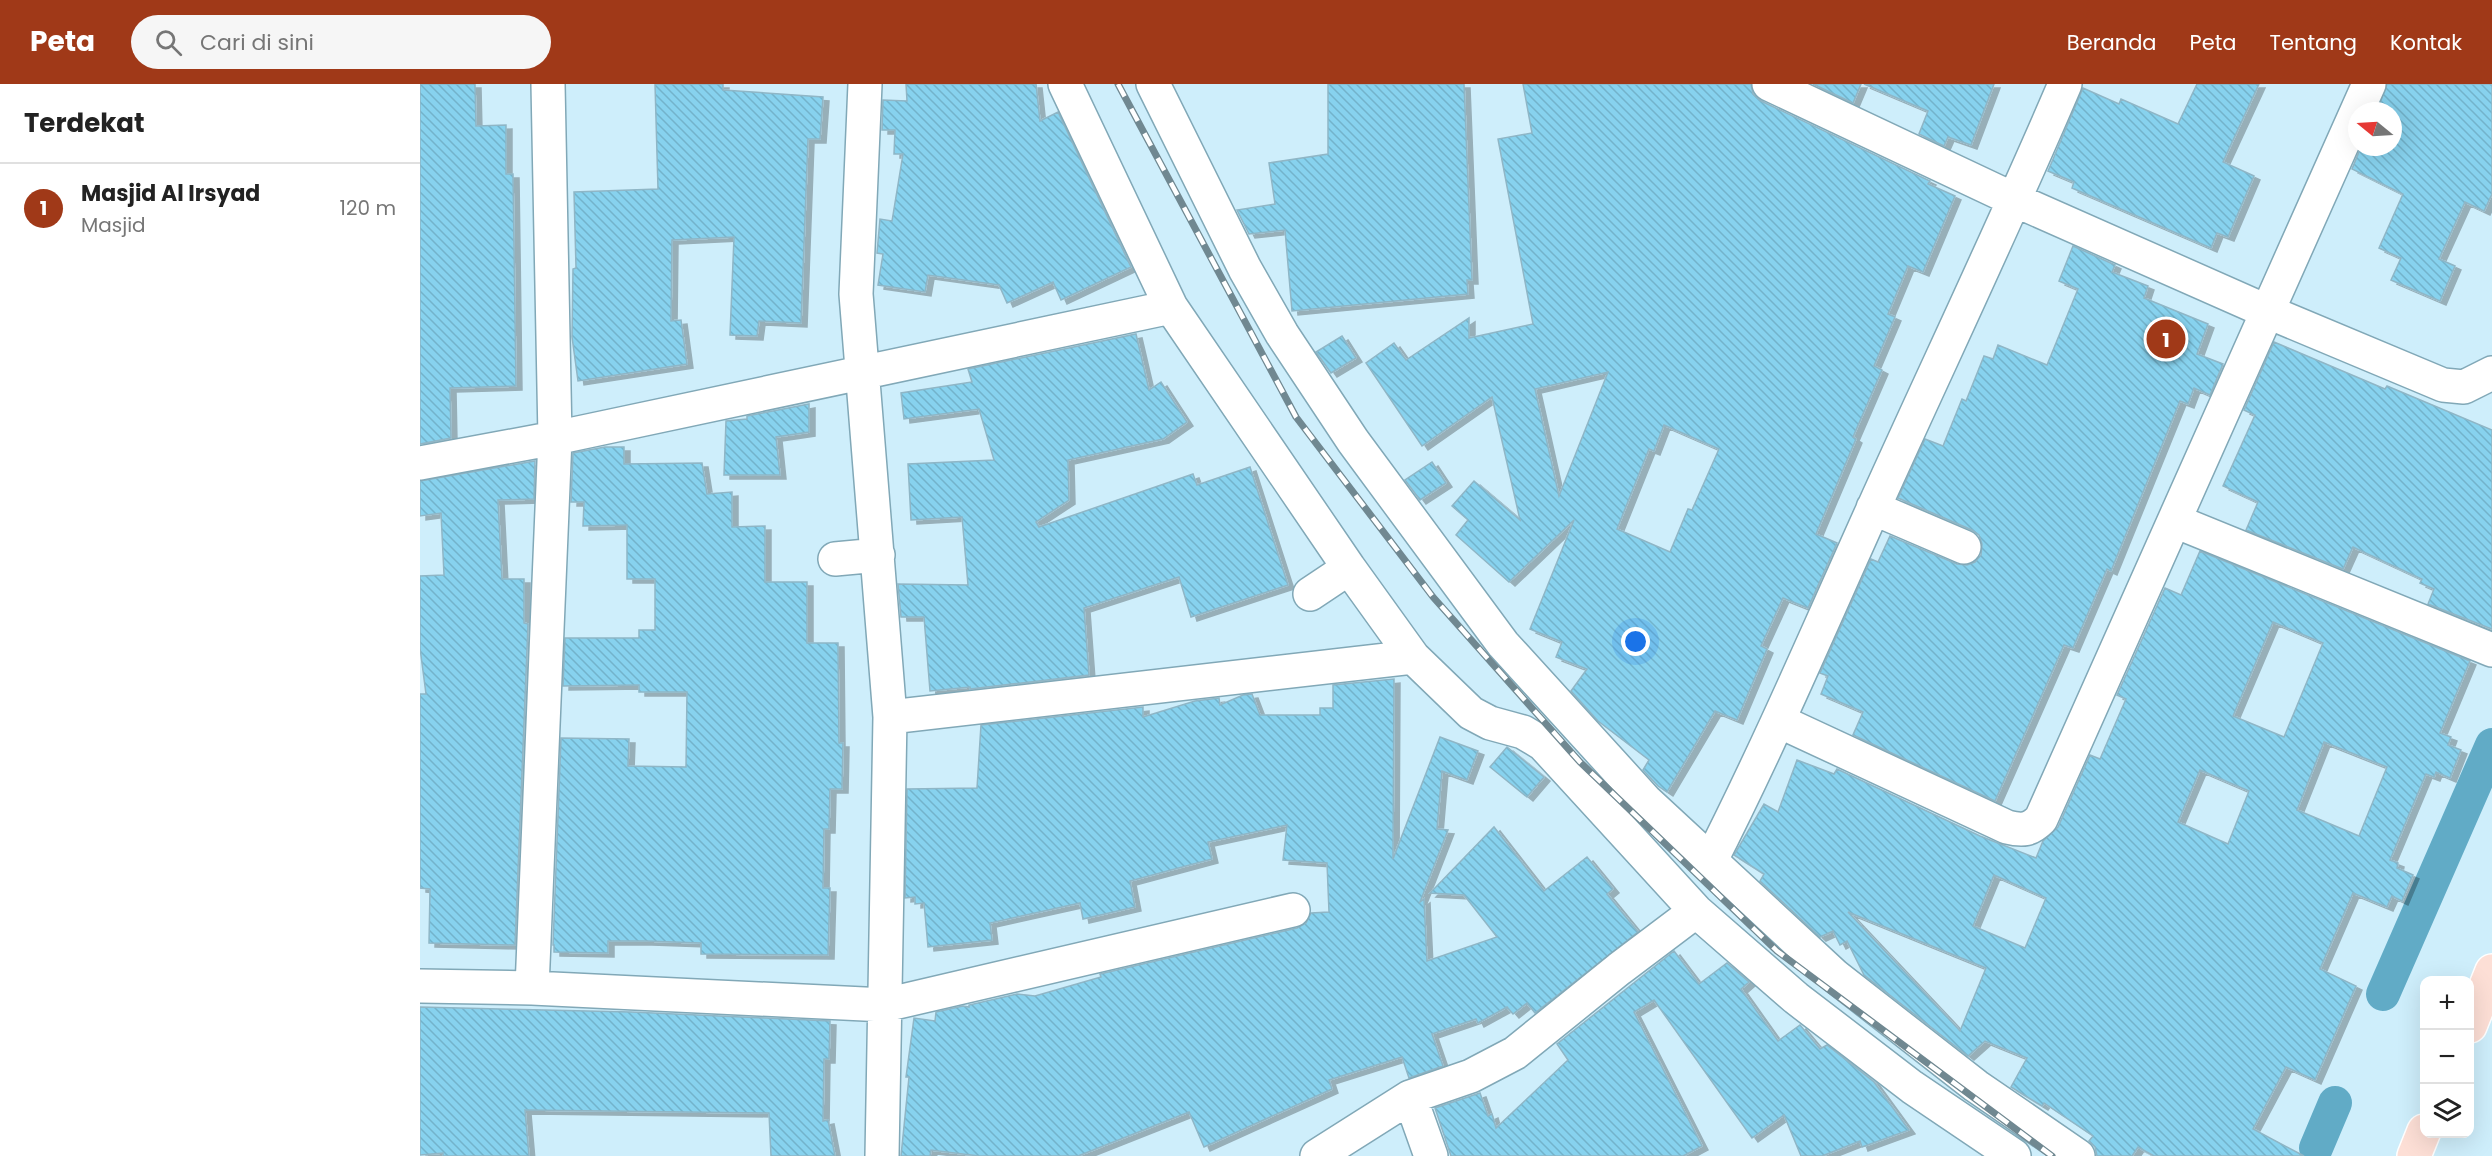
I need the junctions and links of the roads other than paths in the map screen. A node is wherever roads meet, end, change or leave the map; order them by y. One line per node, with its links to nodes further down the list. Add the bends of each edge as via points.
1 (548, 84): 13 (street)
2 (865, 84): 11 (street, via 856,294)
3 (1065, 84): 9 (street)
4 (1153, 84): 26 (street, via 1250,278 1353,441 1503,644 1646,801)
5 (1769, 84): 8 (street)
6 (2065, 84): 8 (street)
7 (2369, 84): 10 (street)
8 (2015, 201): 10 (street); 15 (street)
9 (1171, 307): 11 (street); 20 (street)
10 (2266, 311): 12 (street, via 2443,385 2464,387); 16 (street)
11 (862, 371): 13 (street); 18 (street)
12 (2492, 372)
13 (555, 438): 14 (street); 31 (street)
14 (420, 463)
15 (1874, 508): 17 (street); 25 (street)
16 (2175, 521): 22 (street); 25 (street, via 2041,819 2031,829 2007,827)
17 (1964, 547)
18 (878, 555): 19 (street); 24 (street)
19 (835, 559)
20 (1349, 568): 21 (street); 23 (street)
21 (1310, 594)
22 (2492, 650)
23 (1413, 657): 24 (street); 28 (street, via 1472,713 1543,744)
24 (890, 717): 32 (street)
25 (1779, 721): 26 (street)
26 (1710, 862): 40 (street, via 1835,976 1977,1086)
27 (1293, 910): 32 (street)
28 (1696, 911): 34 (street, via 1515,1053 1471,1076); 39 (street, via 1796,999 1912,1087)
29 (2492, 971): 33 (main road)
30 (420, 986): 31 (street)
31 (532, 988): 32 (street)
32 (885, 1005): 36 (street)
33 (2474, 1014)
34 (1410, 1097): 37 (street); 38 (street)
35 (2421, 1138): 41 (main road)
36 (882, 1156)
37 (1317, 1156)
38 (1431, 1156)
39 (2014, 1156)
40 (2078, 1156)
41 (2414, 1156)

